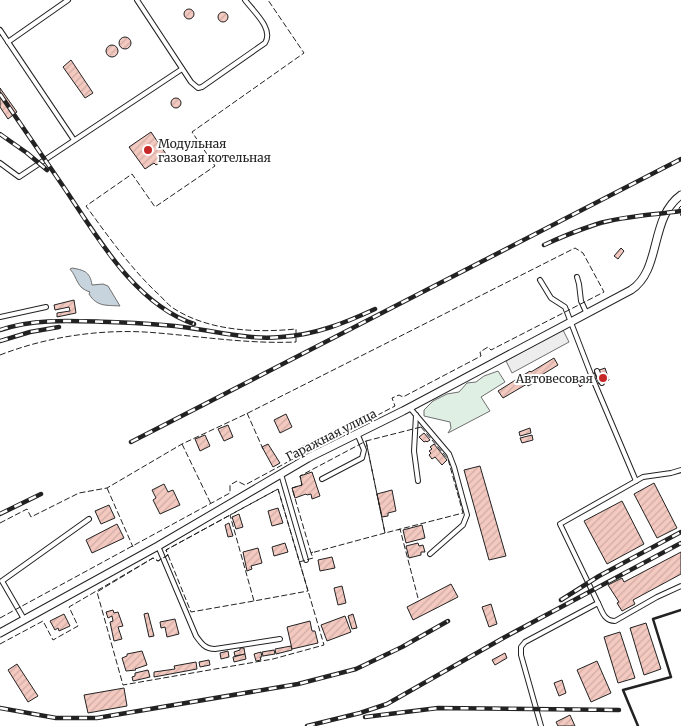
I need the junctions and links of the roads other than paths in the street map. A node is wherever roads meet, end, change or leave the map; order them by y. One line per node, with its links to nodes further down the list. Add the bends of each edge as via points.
1 (68, 0): 5 (lane)
2 (137, 0): 6 (lane)
3 (245, 0): 6 (lane, via 267,29 265,43 202,87 194,86)
4 (0, 30): 5 (lane)
5 (8, 42): 7 (lane)
6 (182, 69): 7 (lane)
7 (74, 140): 8 (lane, via 19,178)
8 (0, 163)
9 (681, 194): 13 (street, Гаражная улица, via 666,213 640,283)
10 (577, 277): 13 (lane)
11 (540, 280): 15 (lane, via 551,298 565,307)
12 (46, 307): 14 (lane)
13 (586, 314): 15 (street, Гаражная улица)
14 (0, 317)
15 (571, 322): 18 (street, Гаражная улица); 24 (lane)
16 (598, 371): 17 (lane)
17 (602, 383)
18 (410, 408): 19 (lane); 20 (street, Гаражная улица)
19 (416, 415): 25 (lane, via 414,451); 28 (lane, via 449,454 467,515 463,525)
20 (357, 433): 22 (street, Гаражная улица); 23 (lane, via 364,450 362,458)
21 (681, 470): 24 (lane)
22 (281, 474): 27 (street, Гаражная улица); 29 (lane)
23 (322, 479)
24 (636, 481): 31 (lane, via 560,524)
25 (418, 482)
26 (89, 519): 32 (lane, via 2,581)
27 (158, 546): 32 (street, Гаражная улица); 34 (lane, via 196,636 204,646 210,649)
28 (430, 554)
29 (306, 560)
30 (681, 586): 31 (lane, via 615,621 606,618)
31 (598, 603): 35 (lane, via 525,642 521,648)
32 (24, 619): 33 (street, Гаражная улица)
33 (0, 633)
34 (280, 639)
35 (542, 726)

